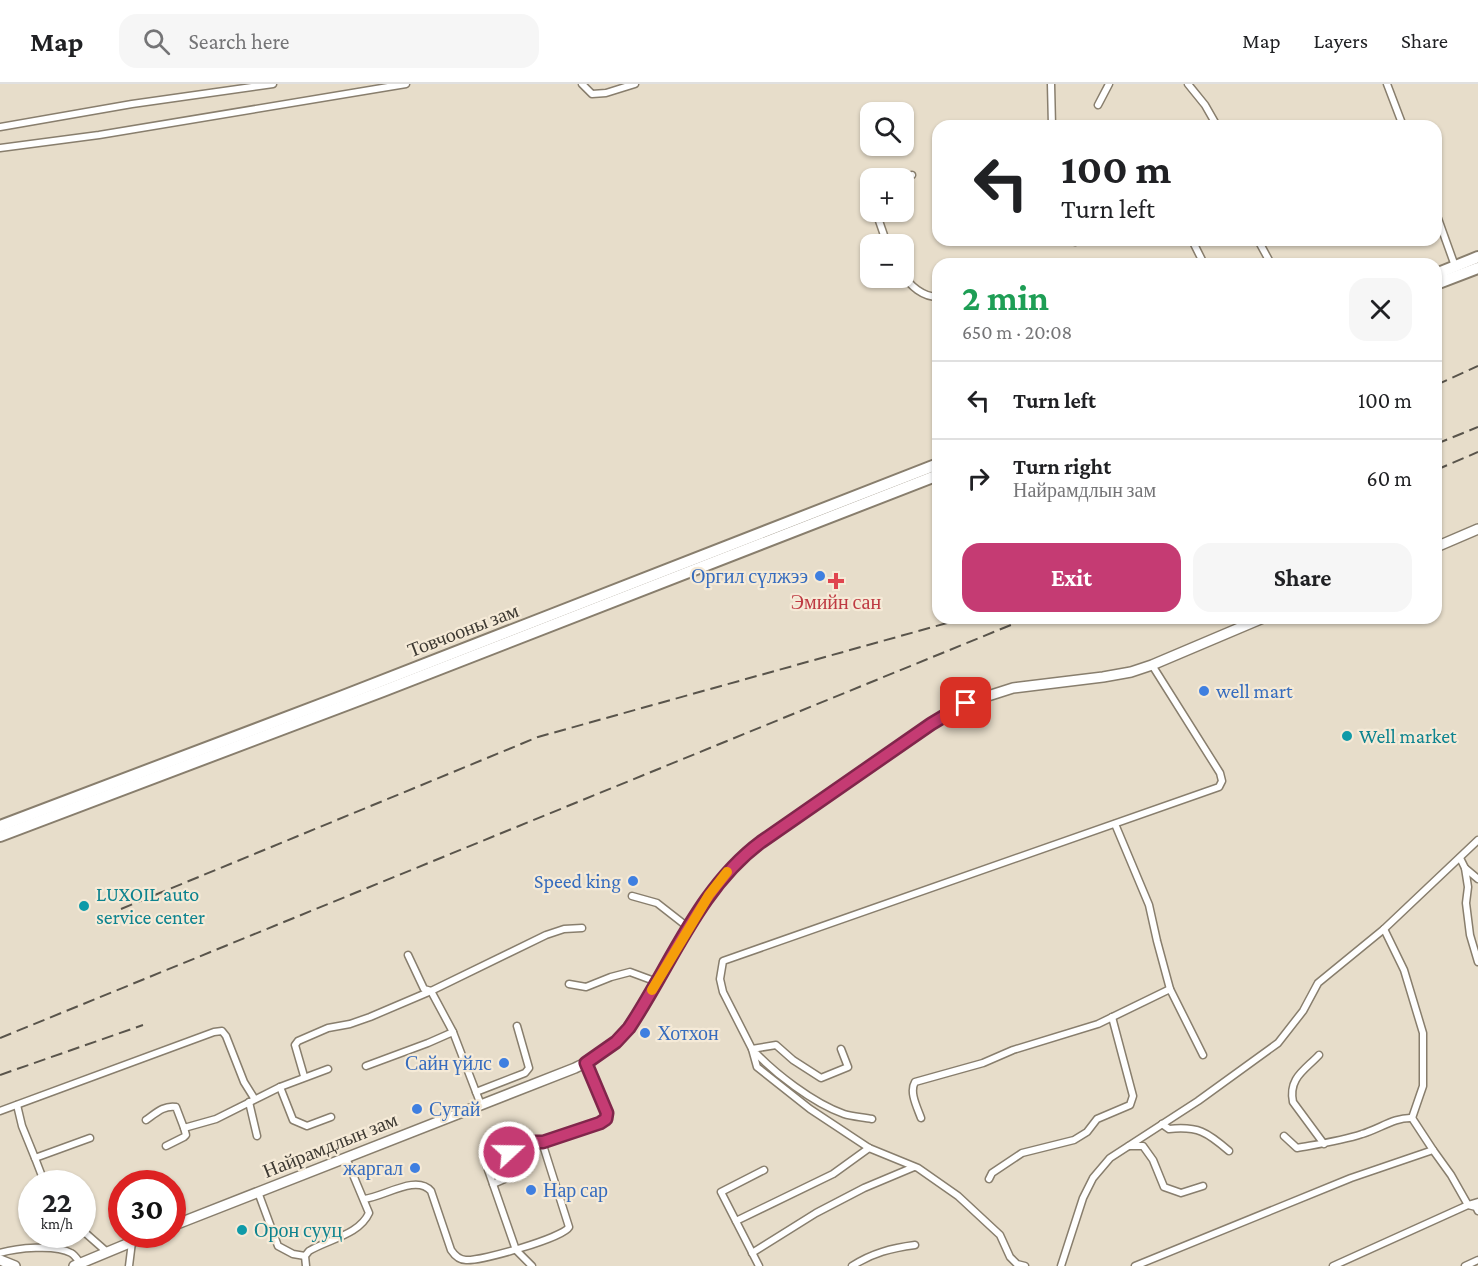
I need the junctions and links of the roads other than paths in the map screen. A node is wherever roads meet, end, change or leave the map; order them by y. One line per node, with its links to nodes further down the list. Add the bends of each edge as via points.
1 (273, 84): 13 (street)
2 (406, 84): 14 (street)
3 (582, 84): 4 (street, via 592,94)
4 (634, 84)
5 (1051, 84): 10 (street)
6 (1109, 84): 9 (street)
7 (1188, 84): 11 (street)
8 (1388, 84): 12 (street)
9 (1098, 105)
10 (1052, 120)
11 (1214, 120)
12 (1401, 120)
13 (0, 128)
14 (0, 148)
15 (1442, 230): 17 (street)
16 (1478, 257): 17 (highway)
17 (1455, 266): 19 (highway)
18 (1478, 268): 20 (highway)
19 (1442, 271)
20 (1442, 282)
21 (914, 286): 22 (street)
22 (932, 297)
23 (932, 466): 30 (highway, Товчооны зам)
24 (932, 477): 31 (highway, Товчооны зам)
25 (1478, 530): 26 (main road)
26 (1442, 545)
27 (1249, 624): 28 (main road, Найрамдлын зам)
28 (1152, 665): 29 (street, via 1222,781 1216,789); 38 (main road, Найрамдлын зам, via 1103,677 1013,688 959,707 752,848 721,880)
29 (1115, 824): 44 (street, via 1149,905); 49 (street, via 723,961 723,992)
30 (0, 826)
31 (0, 836)
32 (1478, 840): 33 (street)
33 (1461, 858): 34 (street); 39 (street)
34 (1465, 868): 35 (street); 41 (street, via 1470,935)
35 (1478, 879)
36 (632, 896): 38 (street, via 657,903)
37 (582, 928): 45 (street, via 546,935)
38 (689, 928): 42 (main road, Найрамдлын зам)
39 (1384, 929): 65 (street, via 1404,970 1423,1033 1423,1086); 68 (street, via 1318,983 1303,1011 1278,1043)
40 (408, 955): 45 (street, via 424,989)
41 (1478, 962)
42 (657, 982): 43 (street, via 630,972 585,987); 53 (main road, Найрамдлын зам, via 623,1035)
43 (568, 984)
44 (1170, 989): 46 (street); 51 (street)
45 (431, 991): 48 (street); 56 (street, via 298,1041 295,1050)
46 (1112, 1017): 64 (street, via 983,1063 915,1082 912,1088); 86 (street, via 1133,1096 1130,1105 1097,1119 1088,1132 1074,1140 1022,1153)
47 (517, 1026): 58 (street, via 529,1068 506,1082)
48 (453, 1032): 54 (street); 58 (street)
49 (752, 1049): 50 (street, via 776,1045 821,1078 848,1066); 66 (street, via 821,1104 847,1115); 77 (street, via 754,1061 763,1072)
50 (841, 1049)
51 (1203, 1055)
52 (1319, 1055): 74 (street, via 1297,1076 1291,1093 1293,1102)
53 (586, 1063): 61 (main road, Найрамдлын зам); 73 (street, via 606,1119)
54 (366, 1066)
55 (328, 1069): 56 (street)
56 (304, 1076): 57 (street)
57 (280, 1087): 59 (street); 63 (street, via 293,1120 307,1126)
58 (476, 1092): 61 (street)
59 (252, 1100): 60 (street, via 222,1031); 69 (street, via 216,1119); 70 (street)
60 (17, 1105): 62 (street); 80 (street)
61 (481, 1105): 81 (main road, Найрамдлын зам)
62 (0, 1111)
63 (331, 1117)
64 (921, 1118)
65 (1412, 1118): 74 (street); 78 (street)
66 (872, 1119)
67 (146, 1120): 69 (street, via 162,1109 176,1107)
68 (1162, 1124): 76 (street); 79 (street, via 1169,1130 1201,1130)
69 (184, 1128): 75 (street, via 186,1135)
70 (257, 1136)
71 (1284, 1136): 74 (street, via 1297,1148)
72 (90, 1137): 80 (street)
73 (543, 1142): 87 (street, via 510,1149 514,1175); 100 (street, via 569,1227 563,1234)
74 (1324, 1144)
75 (166, 1146)
76 (1129, 1146): 88 (street, via 1143,1146 1164,1187 1181,1193); 117 (street, via 1110,1158 1093,1178)
77 (869, 1148): 83 (street); 95 (street, via 833,1174)
78 (1433, 1150): 92 (street); 118 (street, via 1351,1178)
79 (1229, 1151)
80 (34, 1158): 84 (street)
81 (346, 1158): 89 (main road, Найрамдлын зам); 90 (street)
82 (486, 1164): 87 (street)
83 (914, 1167): 103 (street, via 816,1213); 109 (street, via 958,1196 1000,1235)
84 (39, 1170)
85 (764, 1170): 95 (street, via 721,1192)
86 (989, 1179)
87 (493, 1185): 100 (street)
88 (1203, 1186)
89 (258, 1192): 94 (main road, Найрамдлын зам); 104 (street, via 278,1246)
90 (364, 1199): 104 (street, via 369,1213 359,1227 317,1246); 107 (street, via 424,1184 431,1191 451,1250)
91 (1478, 1202): 92 (street)
92 (1468, 1206): 93 (street); 119 (street)
93 (1478, 1211)
94 (186, 1220)
95 (736, 1221): 103 (street)
96 (96, 1242): 101 (street)
97 (915, 1245): 115 (street, via 868,1256)
98 (117, 1248): 101 (main road)
99 (131, 1248): 111 (street)
100 (516, 1250): 107 (street); 113 (street)
101 (107, 1252): 108 (main road)
102 (0, 1253): 108 (street, via 62,1249 75,1256)
103 (752, 1253): 114 (street)
104 (305, 1256): 112 (street)
105 (0, 1260): 110 (main road)
106 (1478, 1260): 120 (street)
107 (460, 1263)
108 (77, 1264)
109 (1017, 1265): 116 (street)
110 (15, 1266)
111 (129, 1266)
112 (306, 1266)
113 (532, 1266)
114 (759, 1266)
115 (852, 1266)
116 (1026, 1266)
117 (1061, 1266)
118 (1135, 1266)
119 (1333, 1266)
120 (1465, 1266)

